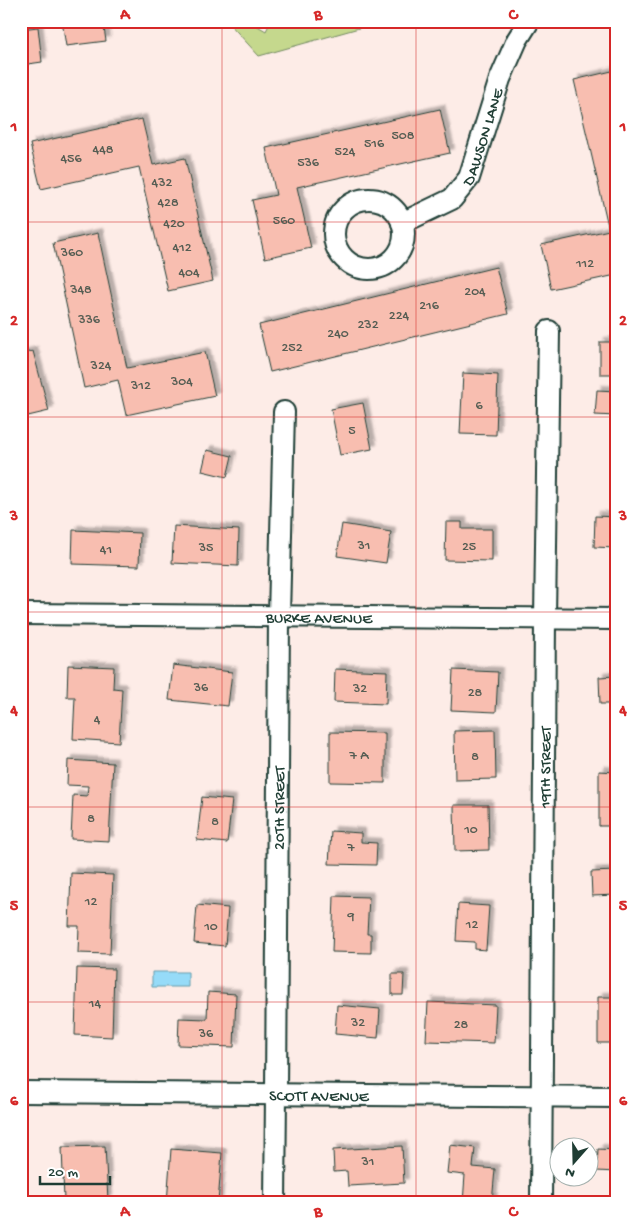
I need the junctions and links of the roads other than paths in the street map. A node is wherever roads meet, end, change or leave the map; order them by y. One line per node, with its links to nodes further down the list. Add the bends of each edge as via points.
1 (529, 21): 2 (street, DAWSON LANE, via 500,79 469,178 452,199)
2 (402, 223)
3 (549, 332): 7 (street, 19TH STREET)
4 (284, 412): 6 (street, 20TH STREET)
5 (21, 614): 6 (street, BURKE AVENUE)
6 (279, 616): 7 (street, BURKE AVENUE); 10 (street, 20TH STREET)
7 (545, 618): 8 (street, BURKE AVENUE); 11 (street, 19TH STREET)
8 (616, 618)
9 (21, 1092): 10 (street, SCOTT AVENUE)
10 (276, 1093): 11 (street, SCOTT AVENUE); 13 (street, 20TH STREET)
11 (542, 1096): 12 (street, SCOTT AVENUE); 14 (street, 19TH STREET)
12 (616, 1097)
13 (275, 1203)
14 (541, 1203)

